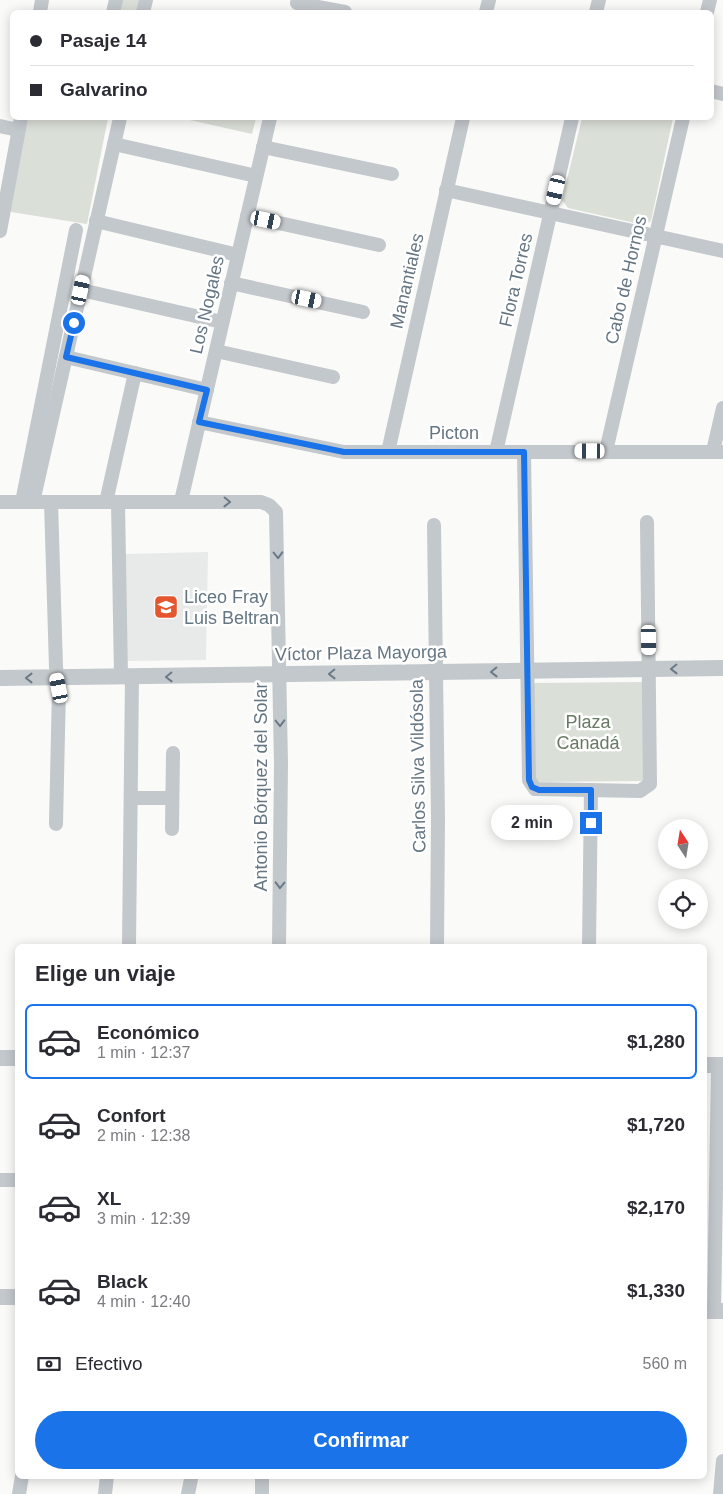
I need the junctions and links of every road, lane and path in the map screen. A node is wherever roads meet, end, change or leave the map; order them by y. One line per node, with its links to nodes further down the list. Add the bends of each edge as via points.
1 (296, 5): 2 (street)
2 (331, 10)
3 (120, 120): 10 (street)
4 (270, 120): 11 (street, Los Nogales)
5 (463, 120): 14 (street, Manantiales)
6 (572, 120): 15 (street, Flora Torres)
7 (683, 120): 20 (street, Cabo de Hornos)
8 (20, 124): 9 (street); 19 (street)
9 (0, 126)
10 (114, 144): 13 (street); 17 (street)
11 (263, 146): 12 (street); 13 (street, Los Nogales)
12 (392, 174)
13 (256, 176): 16 (street, Los Nogales)
14 (446, 190): 15 (street); 36 (street, Manantiales)
15 (550, 214): 20 (street); 37 (street, Flora Torres)
16 (247, 216): 21 (street); 23 (street, Los Nogales)
17 (96, 221): 23 (street); 25 (street)
18 (76, 230): 42 (street)
19 (0, 232)
20 (656, 237): 22 (street); 35 (street, Cabo de Hornos)
21 (379, 244)
22 (723, 251)
23 (238, 255): 24 (street, Los Nogales)
24 (231, 283): 26 (street); 27 (street, Los Nogales)
25 (81, 290): 27 (street); 29 (street)
26 (363, 312)
27 (222, 322): 28 (street, Los Nogales)
28 (216, 351): 31 (street); 32 (street, Los Nogales)
29 (66, 357): 30 (street); 42 (street)
30 (135, 373): 32 (street); 44 (street)
31 (333, 377)
32 (207, 390): 34 (street, Los Nogales)
33 (723, 408): 39 (street)
34 (199, 422): 36 (street, Picton, via 336,451); 40 (street, Los Nogales)
35 (606, 451): 38 (street, Picton); 39 (street, Picton)
36 (388, 452): 37 (street, Picton)
37 (496, 452): 38 (street, Picton)
38 (524, 452): 49 (street)
39 (718, 452)
40 (181, 501): 44 (street); 51 (street, Antonio Bórquez del Solar, one-way to 51, via 261,502 273,508 277,521)
41 (0, 502): 42 (street)
42 (28, 502): 43 (street)
43 (51, 502): 44 (street); 54 (street)
44 (112, 502): 52 (street)
45 (647, 522): 48 (street)
46 (434, 526): 50 (street, Carlos Silva Vildósola)
47 (723, 668): 48 (street, Víctor Plaza Mayorga, one-way to 48)
48 (650, 670): 49 (street, Víctor Plaza Mayorga); 56 (street, via 651,779 648,787 640,791)
49 (527, 671): 50 (street, Víctor Plaza Mayorga, one-way to 50); 56 (street, via 529,780 532,787 539,790)
50 (436, 672): 51 (street, Víctor Plaza Mayorga, one-way to 51); 63 (street, Carlos Silva Vildósola)
51 (280, 674): 52 (street, Víctor Plaza Mayorga, one-way to 52); 62 (street, Antonio Bórquez del Solar, one-way to 62)
52 (127, 677): 54 (street, Víctor Plaza Mayorga); 57 (street)
53 (0, 678): 54 (street, Víctor Plaza Mayorga, one-way to 53)
54 (57, 678): 59 (street)
55 (173, 753): 58 (street)
56 (591, 790): 64 (street)
57 (132, 798): 58 (street); 61 (street)
58 (172, 798): 60 (street)
59 (56, 824)
60 (172, 829)
61 (129, 944)
62 (279, 944)
63 (436, 944)
64 (589, 944)
65 (0, 1058): 66 (street)
66 (15, 1058)
67 (715, 1065): 70 (street)
68 (0, 1180): 69 (street)
69 (15, 1180)
70 (715, 1189): 73 (street)
71 (0, 1297): 72 (street)
72 (15, 1297)
73 (714, 1311)
74 (723, 1461): 83 (street)
75 (22, 1479): 79 (street)
76 (107, 1479): 80 (street)
77 (191, 1479): 81 (street)
78 (262, 1479): 82 (street)
79 (19, 1494)
80 (105, 1494)
81 (188, 1494)
82 (262, 1494)
83 (720, 1494)

